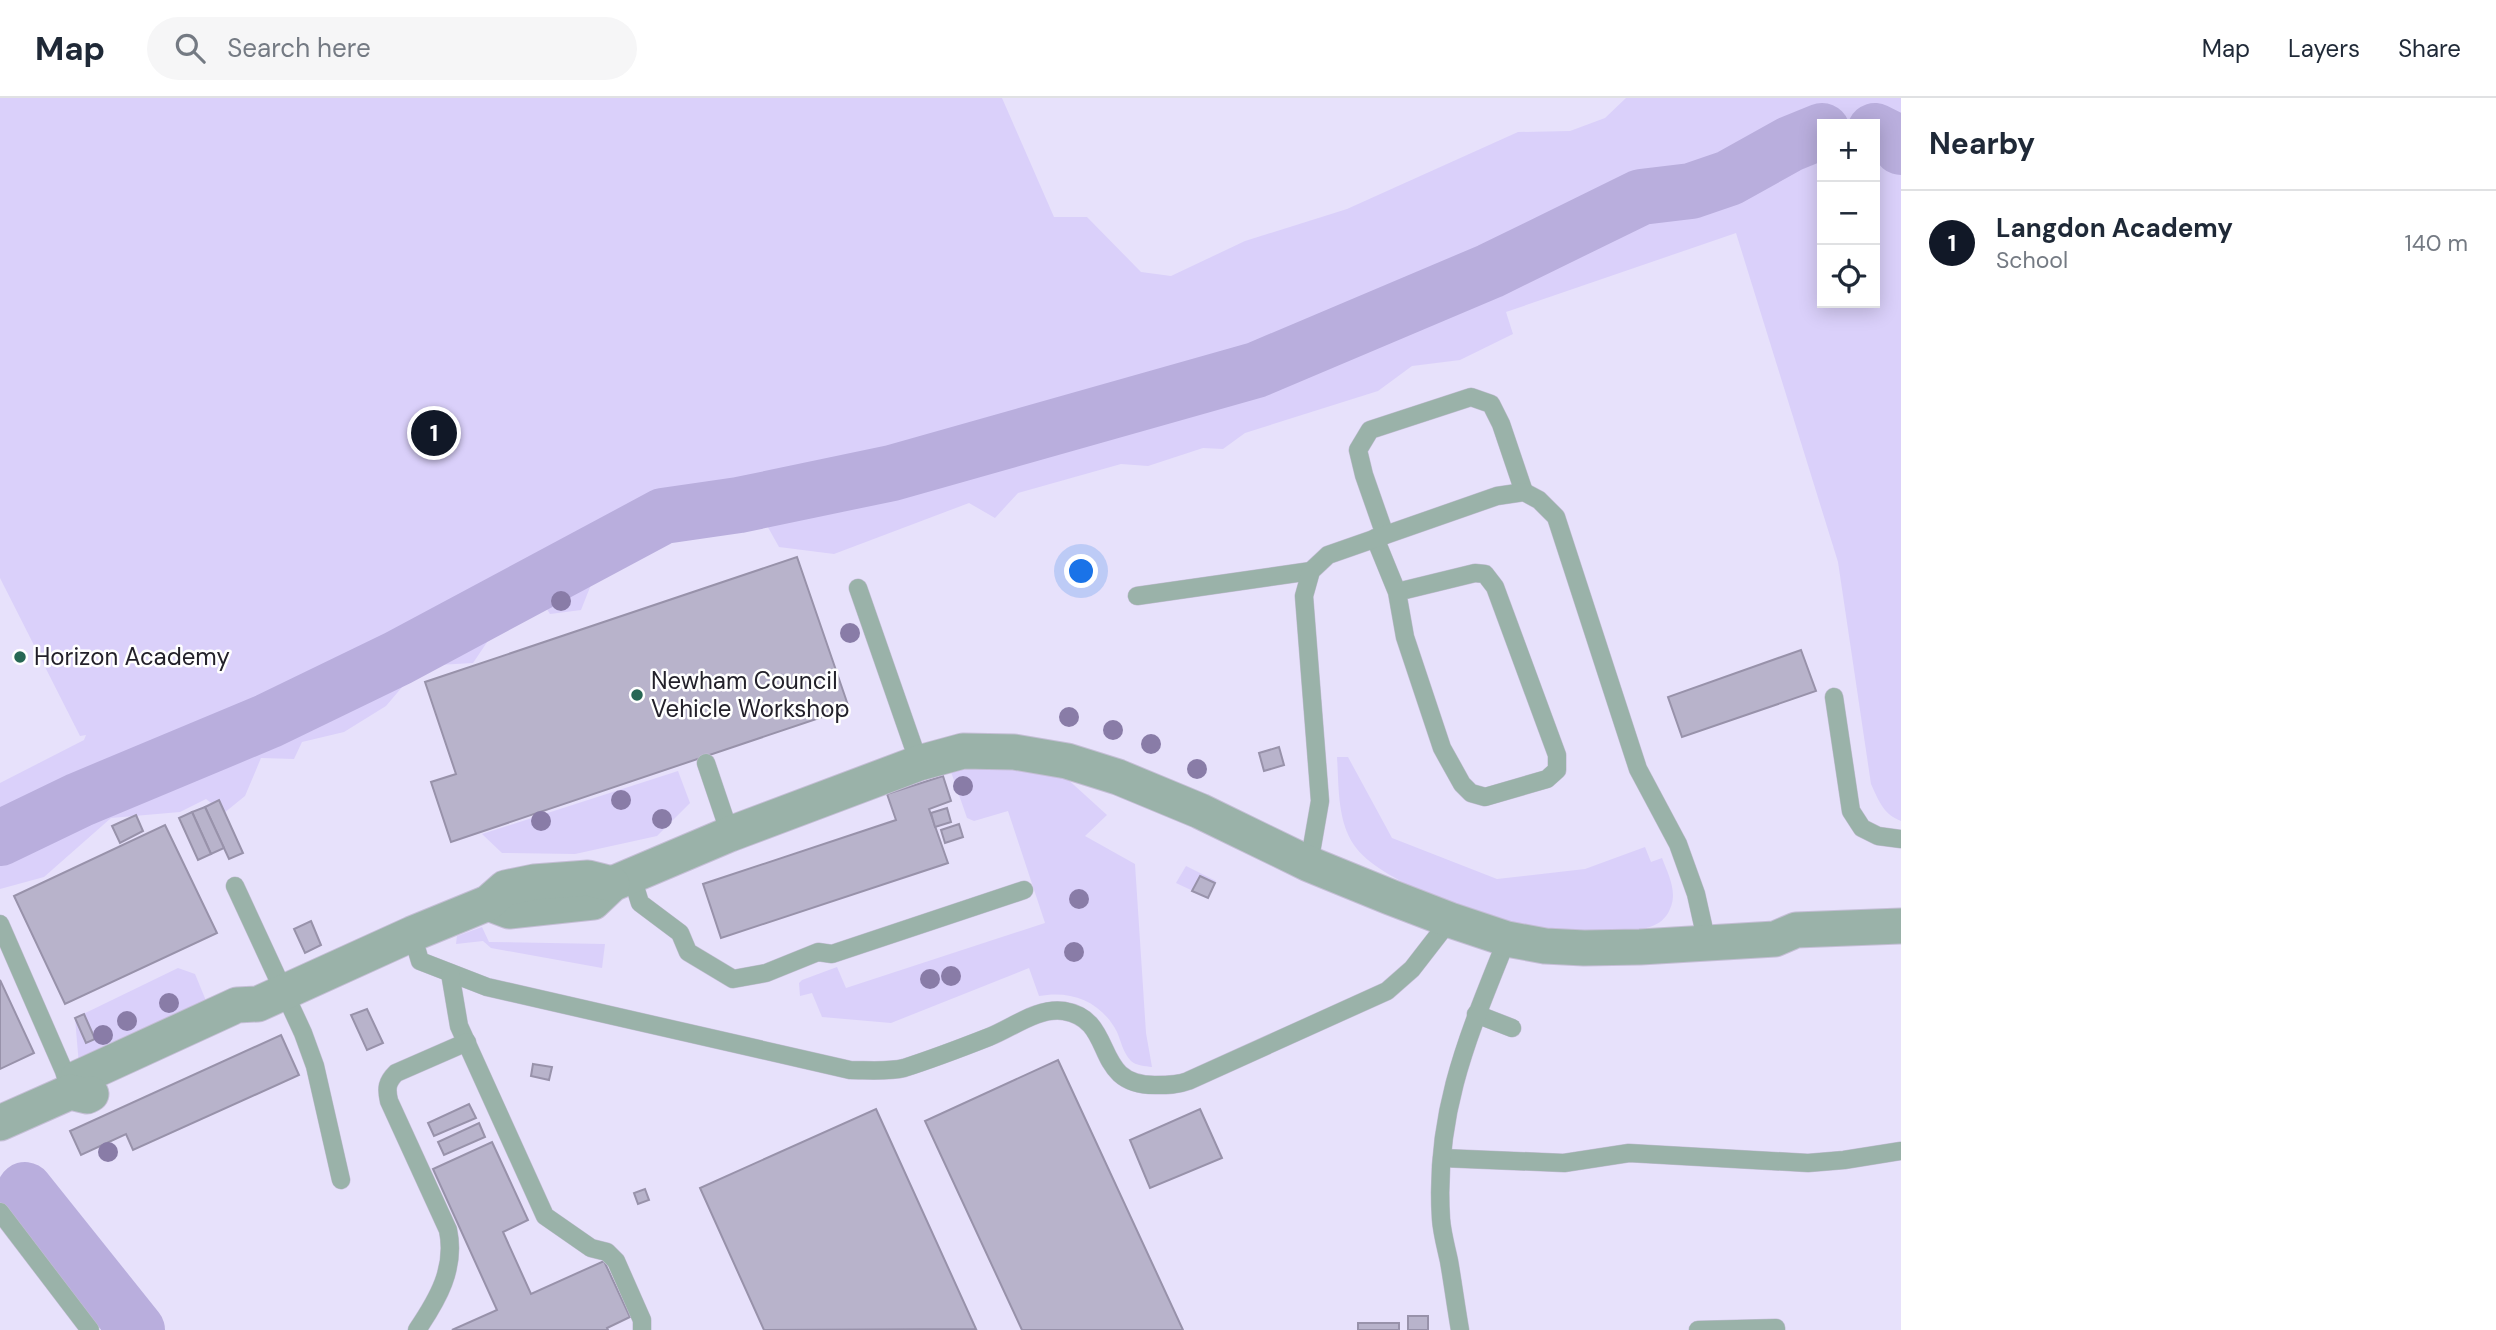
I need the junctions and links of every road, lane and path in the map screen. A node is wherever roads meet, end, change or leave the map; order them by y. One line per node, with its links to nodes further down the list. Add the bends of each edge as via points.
1 (1524, 492): 2 (lane, via 1497,496); 2 (lane, via 1491,404 1471,397 1370,430 1357,450); 23 (lane, via 1556,517 1638,769 1678,844)
2 (1380, 537): 3 (lane, via 1328,555); 5 (lane)
3 (1311, 572): 6 (lane); 12 (lane, via 1304,596 1320,801)
4 (858, 589): 9 (lane)
5 (1397, 592): 5 (lane, via 1485,573 1496,587 1557,755 1557,770 1547,779 1485,797 1462,784 1438,736 1405,638)
6 (1137, 596)
7 (1834, 697): 11 (lane, via 1851,811 1862,828)
8 (706, 763): 10 (lane)
9 (919, 763): 10 (street); 12 (street, via 963,751 1014,752 1067,761 1200,811)
10 (730, 834): 13 (street)
11 (1901, 839)
12 (1309, 864): 16 (street)
13 (622, 881): 15 (lane, via 640,903 680,933 688,952 733,979 818,952 832,954); 19 (street, via 593,902 509,911 488,904)
14 (235, 886): 25 (lane)
15 (1024, 890)
16 (1450, 920): 20 (street); 24 (lane, via 1412,970 1387,991 1175,1084 1128,1081 1114,1067 1094,1029 1063,1011 1044,1012 901,1069 850,1070 487,987)
17 (0, 924): 29 (lane, via 64,1071)
18 (1901, 926): 21 (street, via 1796,930)
19 (412, 934): 24 (lane, via 420,961); 25 (street)
20 (1507, 939): 23 (street, via 1584,948); 26 (lane)
21 (1775, 939): 22 (street, via 1796,945); 23 (street)
22 (1901, 941)
23 (1707, 943)
24 (450, 972): 28 (lane, via 459,1026)
25 (272, 998): 29 (street, via 247,1021); 33 (lane, via 314,1066)
26 (1476, 1014): 27 (lane); 32 (lane, via 1451,1091)
27 (1512, 1028)
28 (467, 1042): 36 (lane, via 396,1073 388,1081 389,1101 448,1230 451,1247 444,1281); 37 (lane, via 545,1216 616,1261 642,1320)
29 (79, 1094): 30 (street)
30 (0, 1123)
31 (1897, 1150): 32 (lane, via 1808,1163 1629,1153 1564,1163)
32 (1442, 1158): 38 (lane, via 1441,1221)
33 (341, 1180)
34 (0, 1212): 35 (lane)
35 (90, 1330)
36 (417, 1330)
37 (642, 1330)
38 (1460, 1330)
39 (1698, 1330): 40 (lane)
40 (1776, 1330)

